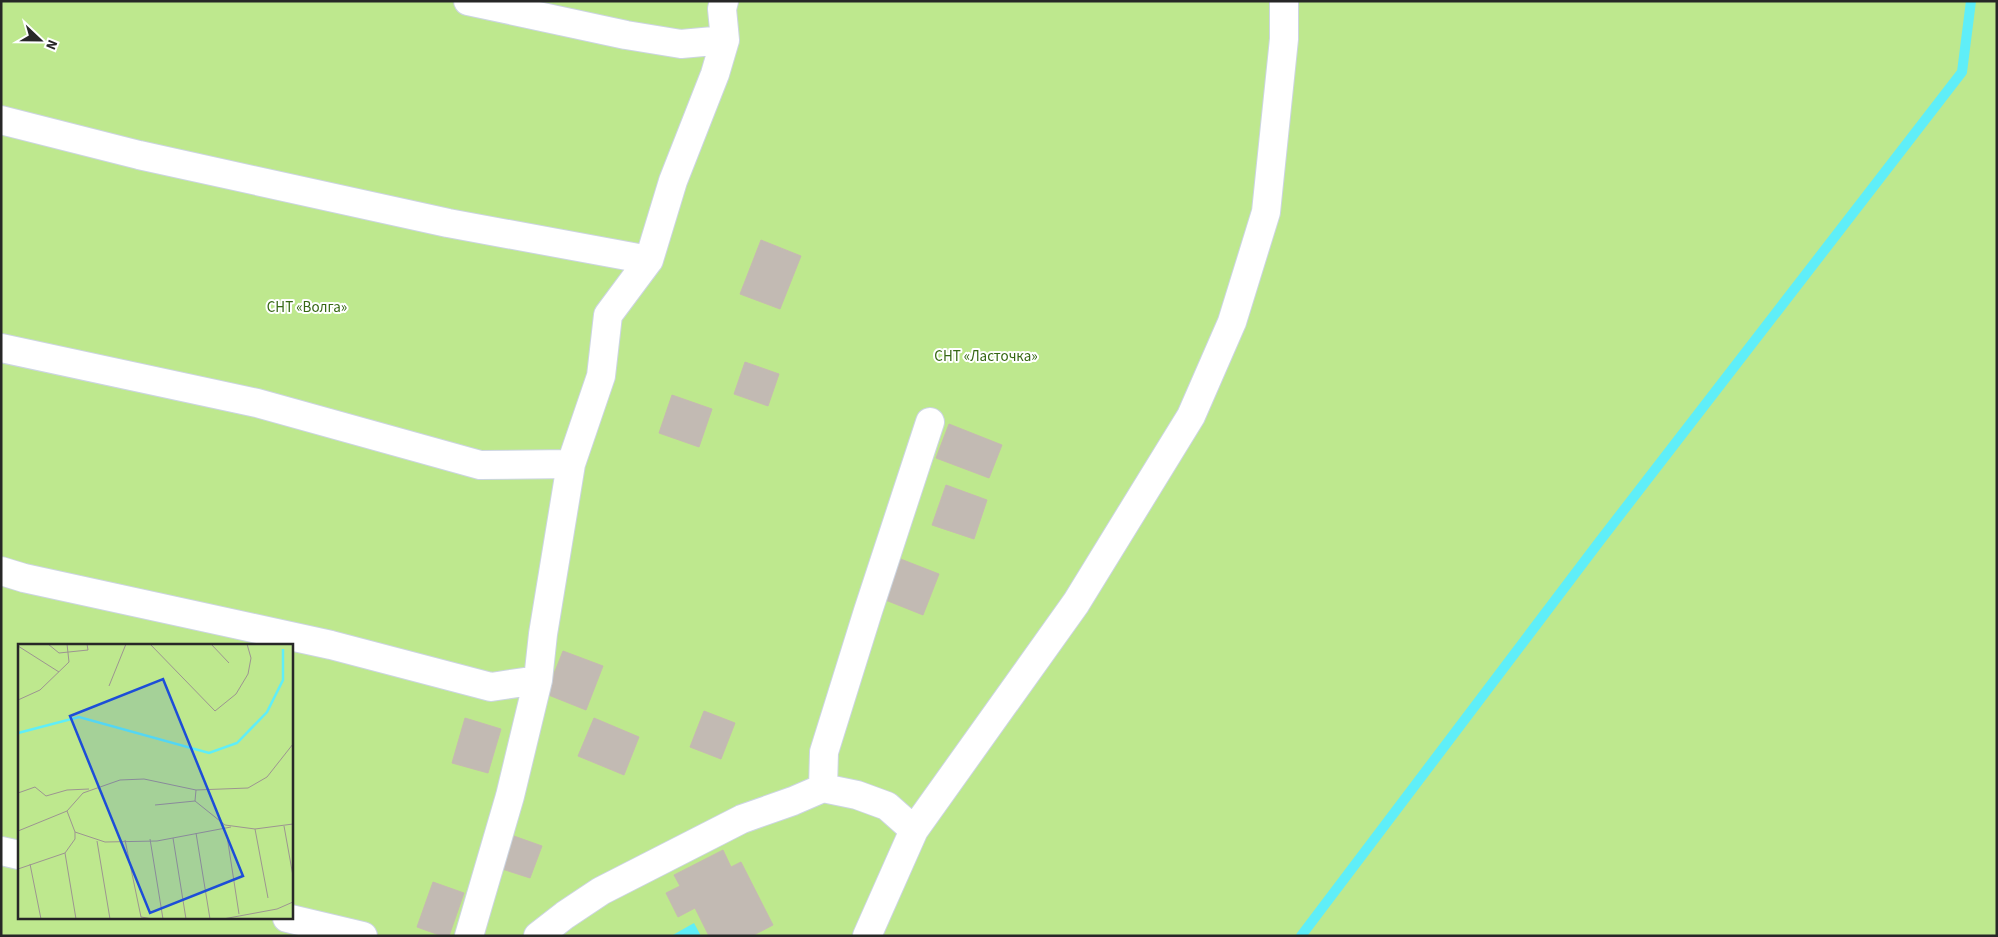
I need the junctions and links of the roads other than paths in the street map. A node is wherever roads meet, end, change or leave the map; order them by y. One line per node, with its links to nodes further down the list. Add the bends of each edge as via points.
1 (468, 1): 4 (street, via 681,44)
2 (724, 1): 4 (street)
3 (1284, 1): 13 (street, via 1284,38 1266,212 1232,322 1191,416 1076,603)
4 (725, 40): 6 (street, via 712,83 673,181)
5 (1, 120): 6 (street, via 139,155 448,223)
6 (649, 260): 9 (street, via 608,315 601,376)
7 (1, 348): 9 (street, via 258,403 480,465)
8 (930, 422): 12 (street, via 824,752)
9 (571, 464): 11 (street)
10 (1, 571): 11 (street, via 331,645 491,687)
11 (538, 680): 18 (street, via 510,796)
12 (823, 788): 13 (street, via 857,794 887,806); 19 (street, via 742,819 601,891)
13 (914, 830): 20 (street)
14 (1, 851): 15 (street)
15 (18, 855)
16 (292, 919): 17 (street)
17 (363, 936)
18 (469, 936)
19 (538, 936)
20 (867, 936)

